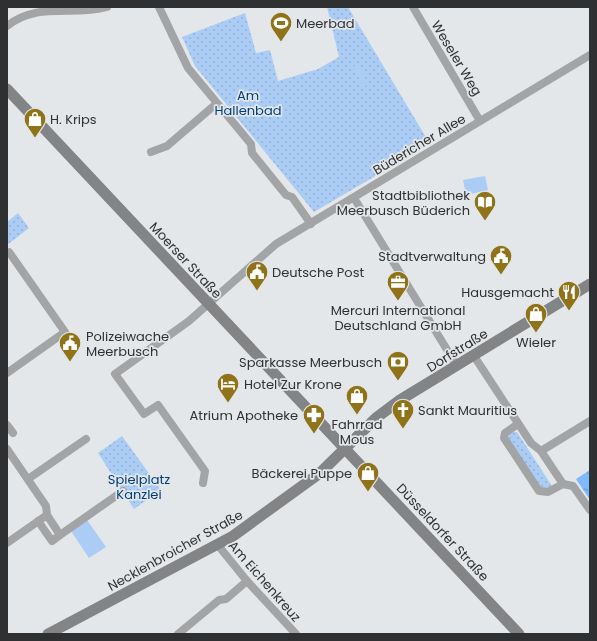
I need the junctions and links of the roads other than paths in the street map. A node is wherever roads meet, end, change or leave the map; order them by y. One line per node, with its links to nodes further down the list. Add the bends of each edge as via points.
1 (107, 7): 4 (street, via 76,12)
2 (159, 7): 8 (street, via 188,68)
3 (414, 7): 9 (street, Weseler Weg)
4 (32, 10): 5 (street)
5 (7, 26)
6 (590, 55): 9 (street, Büdericher Allee)
7 (7, 89): 15 (main road, Moerser Straße)
8 (216, 104): 10 (street, via 167,146); 12 (street, via 251,144 252,154 286,195 292,197)
9 (480, 121): 11 (street, Büdericher Allee)
10 (151, 152)
11 (354, 198): 12 (street, Büdericher Allee); 17 (street)
12 (310, 224): 15 (street, Büdericher Allee, via 262,255)
13 (7, 253): 18 (street, via 9,252 65,332)
14 (590, 284): 16 (main road, Dorfstraße)
15 (209, 304): 25 (main road, Moerser Straße); 28 (street, Büdericher Allee, via 115,374 144,414 158,405 205,471)
16 (474, 356): 17 (main road, Dorfstraße); 20 (street)
17 (457, 366): 25 (main road, Dorfstraße, via 381,414)
18 (7, 373)
19 (590, 421): 26 (street)
20 (518, 424): 26 (street, via 531,444); 29 (street, via 505,433 504,438 539,491 548,492)
21 (7, 425): 22 (street)
22 (12, 433)
23 (86, 439): 27 (street)
24 (7, 449): 27 (street)
25 (346, 449): 36 (main road, Necklenbroicher Straße, via 320,473 251,525); 41 (main road, Düsseldorfer Straße)
26 (541, 451): 29 (street)
27 (28, 479): 32 (street, via 46,506)
28 (203, 483)
29 (563, 484): 31 (street, via 573,486)
30 (122, 491): 34 (street)
31 (590, 510)
32 (46, 515): 33 (street); 34 (street)
33 (38, 521): 34 (street, via 52,541); 35 (street)
34 (60, 535)
35 (7, 543)
36 (217, 544): 37 (street, Am Eichenkreuz); 38 (main road, Necklenbroicher Straße)
37 (248, 581): 39 (street, via 226,599 219,600); 40 (street, Am Eichenkreuz)
38 (48, 634)
39 (178, 634)
40 (296, 634)
41 (519, 634)

